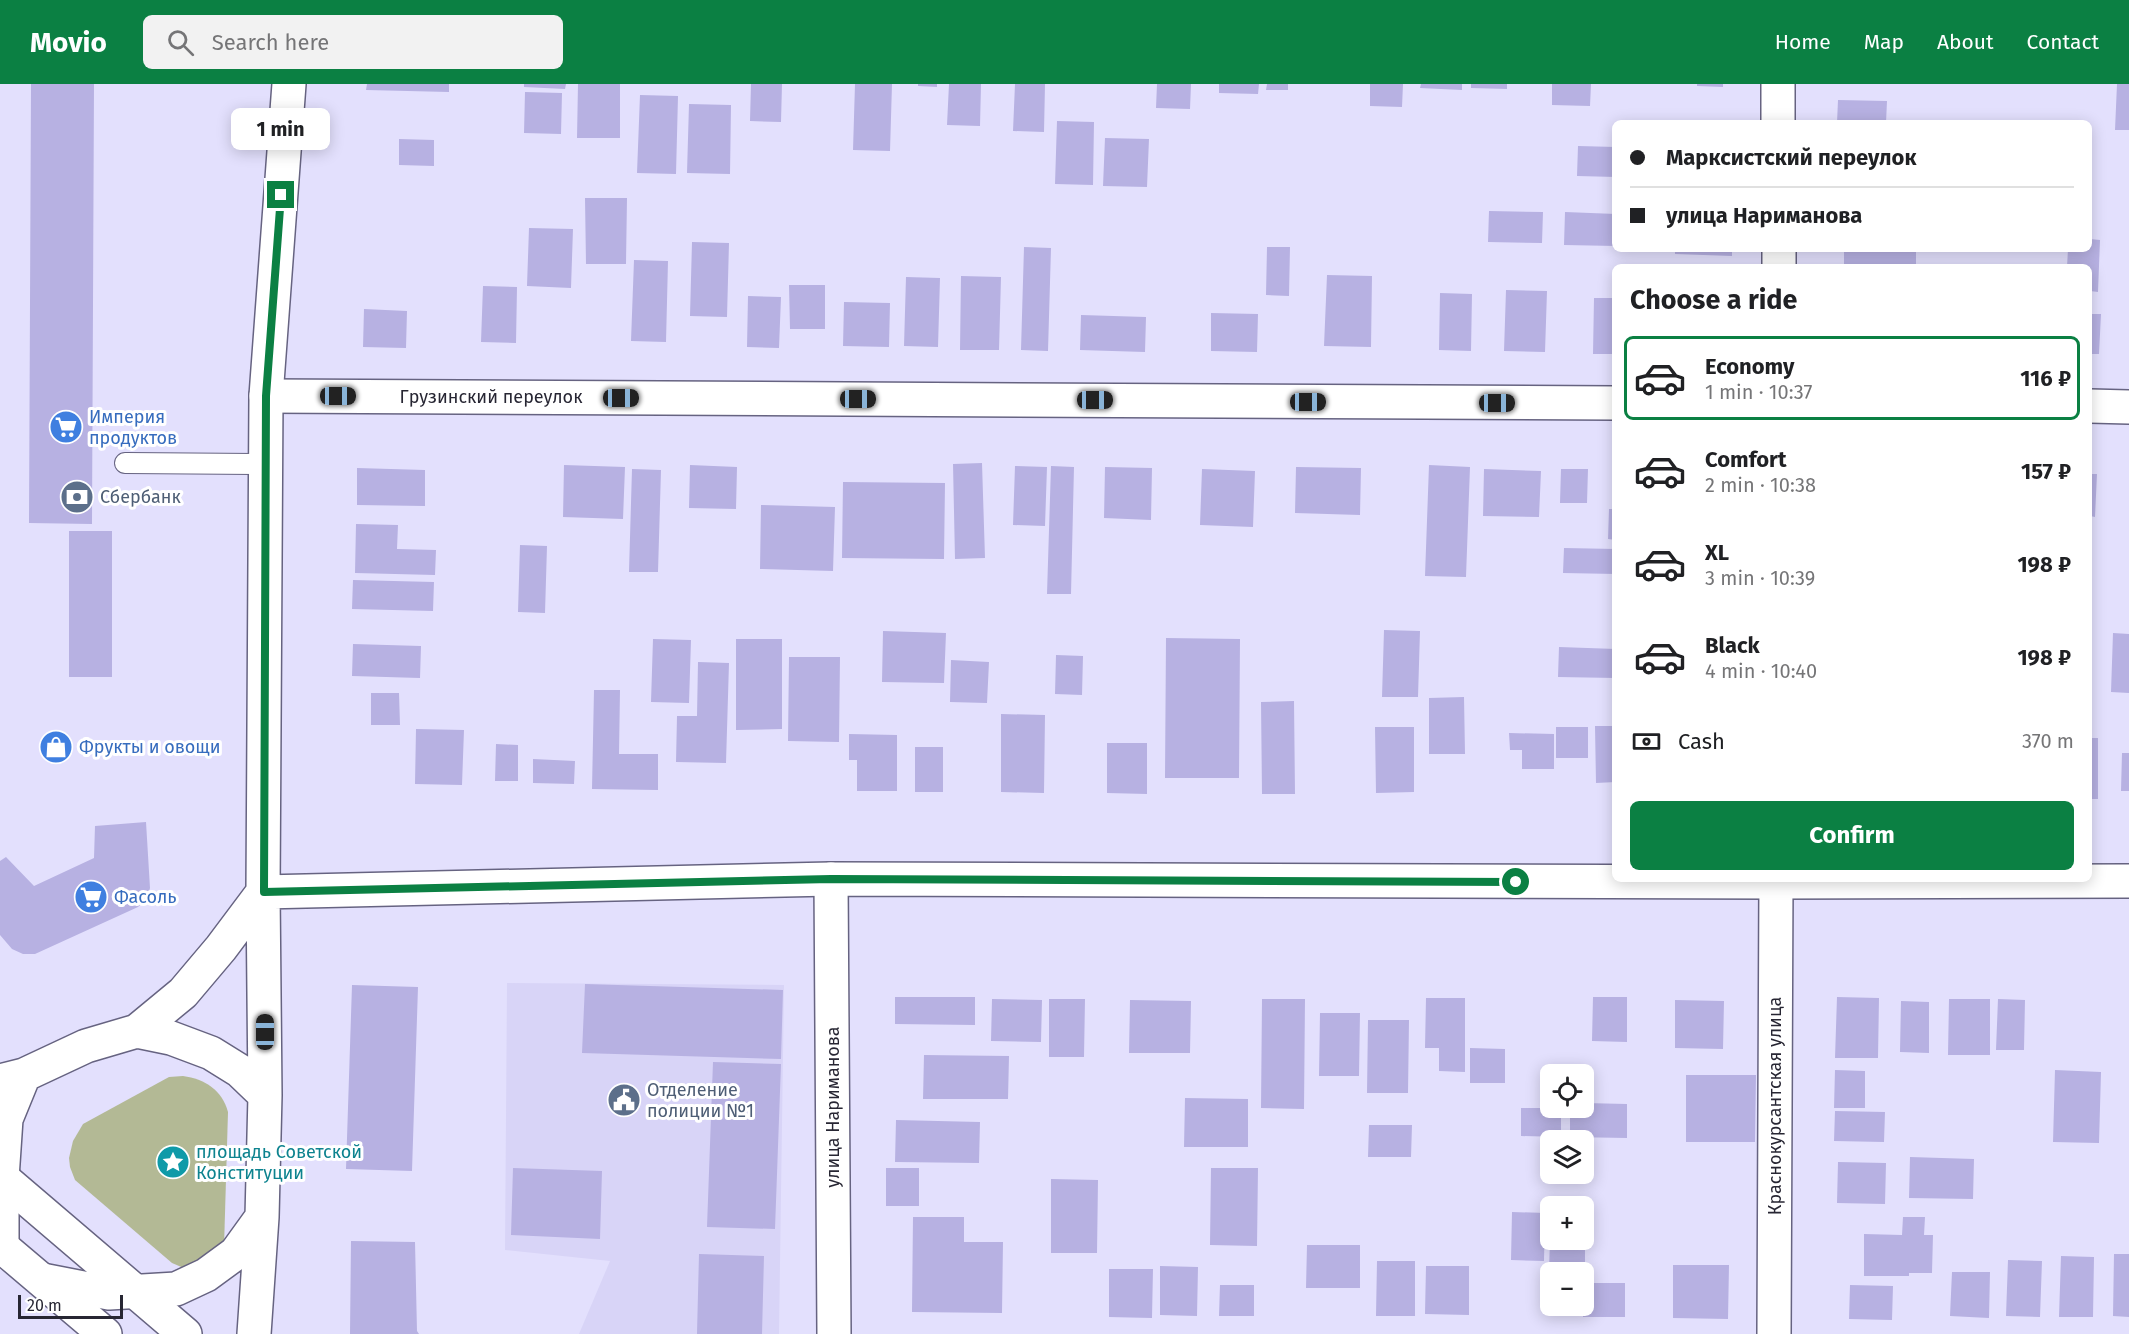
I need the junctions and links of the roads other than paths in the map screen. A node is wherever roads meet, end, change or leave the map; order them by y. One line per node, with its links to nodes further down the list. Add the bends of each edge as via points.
1 (289, 84): 4 (street)
2 (1778, 84): 3 (street)
3 (1779, 120)
4 (266, 396): 5 (street, Грузинский переулок); 9 (street)
5 (1612, 403)
6 (2092, 406): 7 (street)
7 (2129, 407)
8 (125, 463): 9 (lane)
9 (266, 464): 15 (street)
10 (831, 879): 11 (street); 15 (street); 28 (street, улица Нариманова)
11 (1612, 881)
12 (2092, 881): 13 (street)
13 (2129, 881)
14 (1776, 882): 29 (street, Краснокурсантская улица)
15 (264, 892): 16 (street, via 183,993); 18 (street)
16 (137, 1031): 17 (street, via 87,1046); 18 (street, via 211,1053 240,1071)
17 (12, 1078): 19 (street); 20 (street)
18 (265, 1095): 21 (street)
19 (0, 1102)
20 (1, 1177): 22 (street); 24 (street)
21 (262, 1217): 24 (street, via 237,1253 206,1275 176,1289); 27 (street)
22 (1, 1246): 23 (street)
23 (42, 1280): 24 (street, via 109,1293); 25 (street)
24 (135, 1292): 26 (street)
25 (105, 1334)
26 (185, 1334)
27 (254, 1334)
28 (834, 1334)
29 (1774, 1334)

